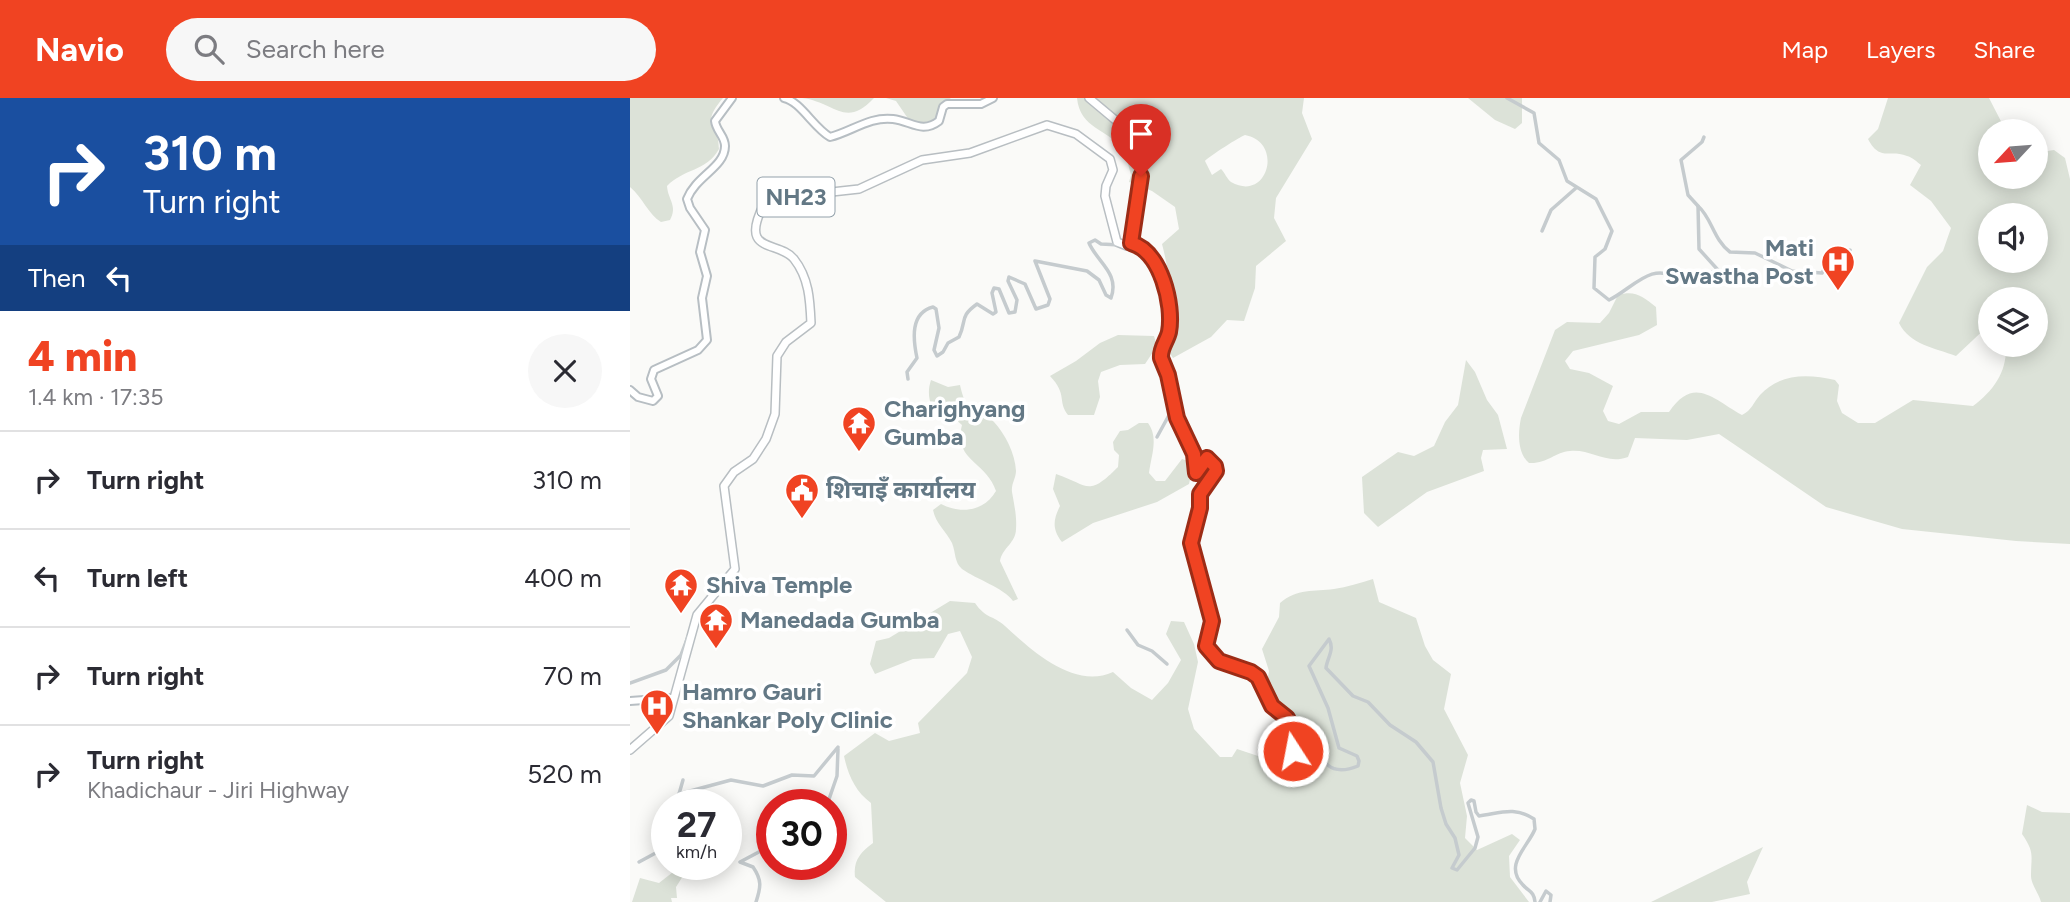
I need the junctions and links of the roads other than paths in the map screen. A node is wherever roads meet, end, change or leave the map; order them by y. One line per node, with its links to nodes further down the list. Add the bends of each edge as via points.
1 (732, 98): 14 (main road, via 715,121 724,138 724,154 696,182 687,199 705,226 700,252 707,276 702,298 707,340 698,350 654,370 651,379 657,396 653,401)
2 (784, 98): 3 (main road, via 793,100 830,137 886,119 930,127 939,121 947,104 981,104)
3 (993, 98)
4 (1088, 98): 10 (main road, via 1126,128 1144,153)
5 (1507, 98): 7 (street, via 1534,113 1539,143 1559,160 1567,181)
6 (1704, 136): 8 (street, via 1681,160 1688,195)
7 (1576, 188): 8 (street, via 1596,199 1612,231 1594,262 1595,290 1609,300 1657,272 1678,280 1699,271 1717,273 1699,249); 9 (street, via 1550,210)
8 (1698, 206): 12 (street, via 1730,252 1755,253 1792,271 1822,272)
9 (1542, 231)
10 (1131, 243): 11 (main road); 15 (street, via 1155,259 1163,281 1170,330 1161,358)
11 (1121, 246): 13 (street, via 1095,240 1089,243 1110,271 1111,298 1087,271 1035,261 1050,299 1048,305 1036,309 1025,284 1009,277 1017,300 1015,312 1009,313 999,289 994,288 994,314 977,304 968,310 959,337 937,356 933,350 939,328 936,309 926,309 916,323 917,358 907,372); 18 (main road, NH23, via 1106,202 1113,170 1110,159 1076,134 1047,125 970,153 922,160 859,188 777,198 764,204 758,238 790,255 799,266 808,288 811,323 786,342 777,356 775,414 766,439 753,459 724,486 735,569 700,610)
12 (1850, 250)
13 (908, 379)
14 (630, 390)
15 (1174, 406): 16 (street); 34 (street, via 1194,454 1196,473 1207,458 1216,471 1200,494 1191,543 1212,621 1206,642 1212,654 1258,677 1272,706 1287,718 1295,754 1300,752 1308,728 1324,764 1337,770 1354,768 1359,761 1339,748 1309,666 1329,639 1326,668 1353,695 1416,742 1433,762 1443,816 1459,855 1452,868 1457,870 1475,848 1478,837 1468,803 1471,800 1479,816 1512,810 1534,819 1535,829 1517,855 1516,866 1517,876 1534,894)
16 (1157, 437)
17 (1127, 630): 19 (street, via 1138,645)
18 (691, 635): 20 (street, via 666,670); 21 (main road, NH23)
19 (1167, 664)
20 (630, 683)
21 (672, 698): 22 (main road); 23 (main road, NH23, via 666,721)
22 (630, 701)
23 (630, 750)
24 (683, 780): 25 (street)
25 (680, 789)
26 (698, 789): 27 (street, via 731,780 763,786 792,775 814,776 838,747)
27 (833, 789)
28 (756, 852): 31 (street, via 740,862)
29 (651, 856): 30 (street)
30 (639, 862)
31 (756, 873)
32 (760, 880): 33 (street)
33 (756, 902)
34 (1535, 902)
35 (1541, 902): 36 (street, via 1546,891)
36 (1550, 902)

